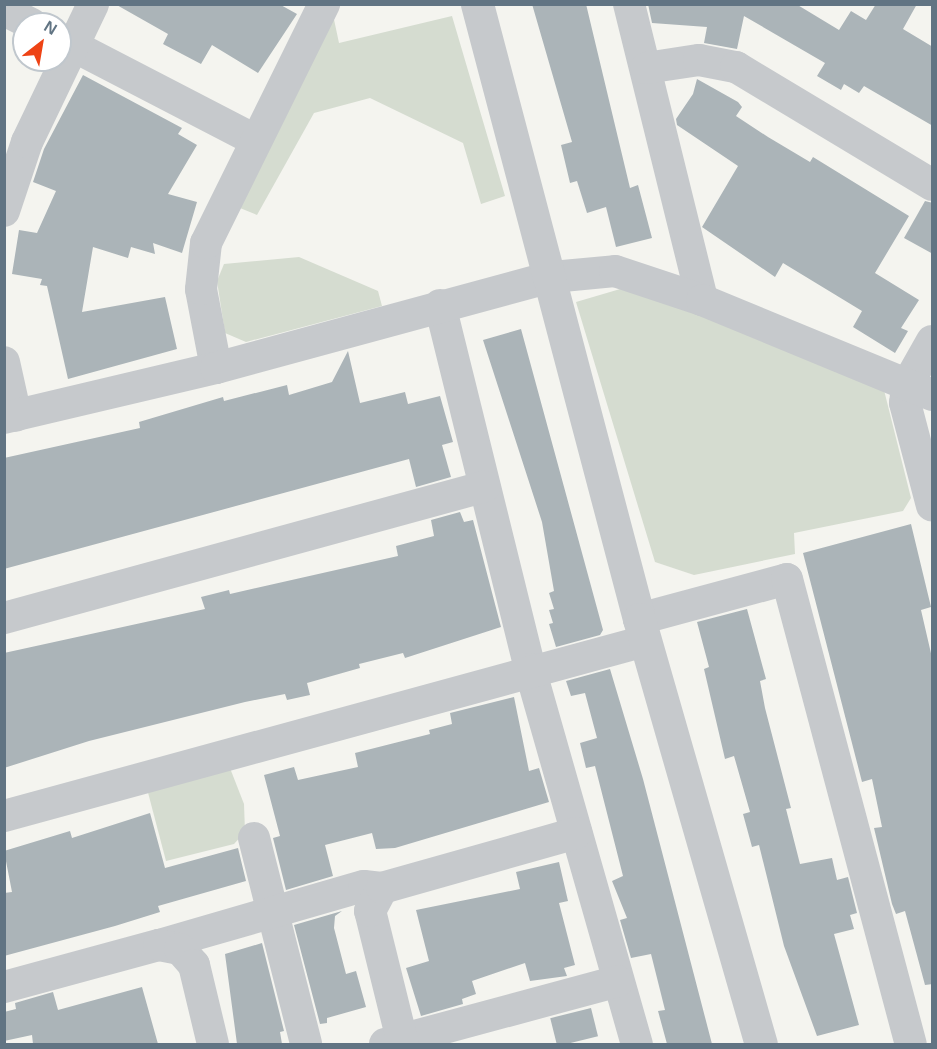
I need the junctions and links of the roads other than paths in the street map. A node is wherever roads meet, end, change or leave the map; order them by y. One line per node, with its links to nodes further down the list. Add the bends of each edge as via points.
1 (93, 4): 5 (street)
2 (324, 4): 9 (street)
3 (477, 4): 12 (street)
4 (629, 4): 7 (street)
5 (72, 34)
6 (72, 45): 9 (street)
7 (646, 68): 10 (street, via 699,60 736,67); 13 (street)
8 (54, 72): 11 (street)
9 (255, 140): 17 (street, via 206,243 201,290)
10 (933, 185)
11 (4, 211)
12 (552, 277): 13 (street, via 615,271); 14 (street); 23 (street)
13 (702, 300): 18 (street)
14 (440, 305): 17 (street); 20 (street)
15 (933, 342): 18 (street)
16 (4, 362): 19 (street)
17 (216, 368): 19 (street)
18 (920, 390): 21 (street, via 905,403)
19 (10, 417)
20 (484, 487): 22 (street); 24 (street)
21 (933, 506)
22 (4, 618)
23 (642, 630): 24 (street); 37 (street); 38 (street, via 787,579)
24 (530, 669): 25 (street); 26 (street)
25 (4, 816)
26 (576, 833): 28 (street); 31 (street)
27 (254, 837): 29 (street)
28 (382, 888): 29 (street, via 364,886); 33 (street, via 370,911)
29 (272, 910): 30 (street); 35 (street)
30 (159, 945): 32 (street); 34 (street, via 180,949 194,965)
31 (618, 981): 33 (street); 36 (street)
32 (4, 987)
33 (397, 1043)
34 (213, 1044)
35 (306, 1044)
36 (637, 1044)
37 (761, 1044)
38 (911, 1044)

